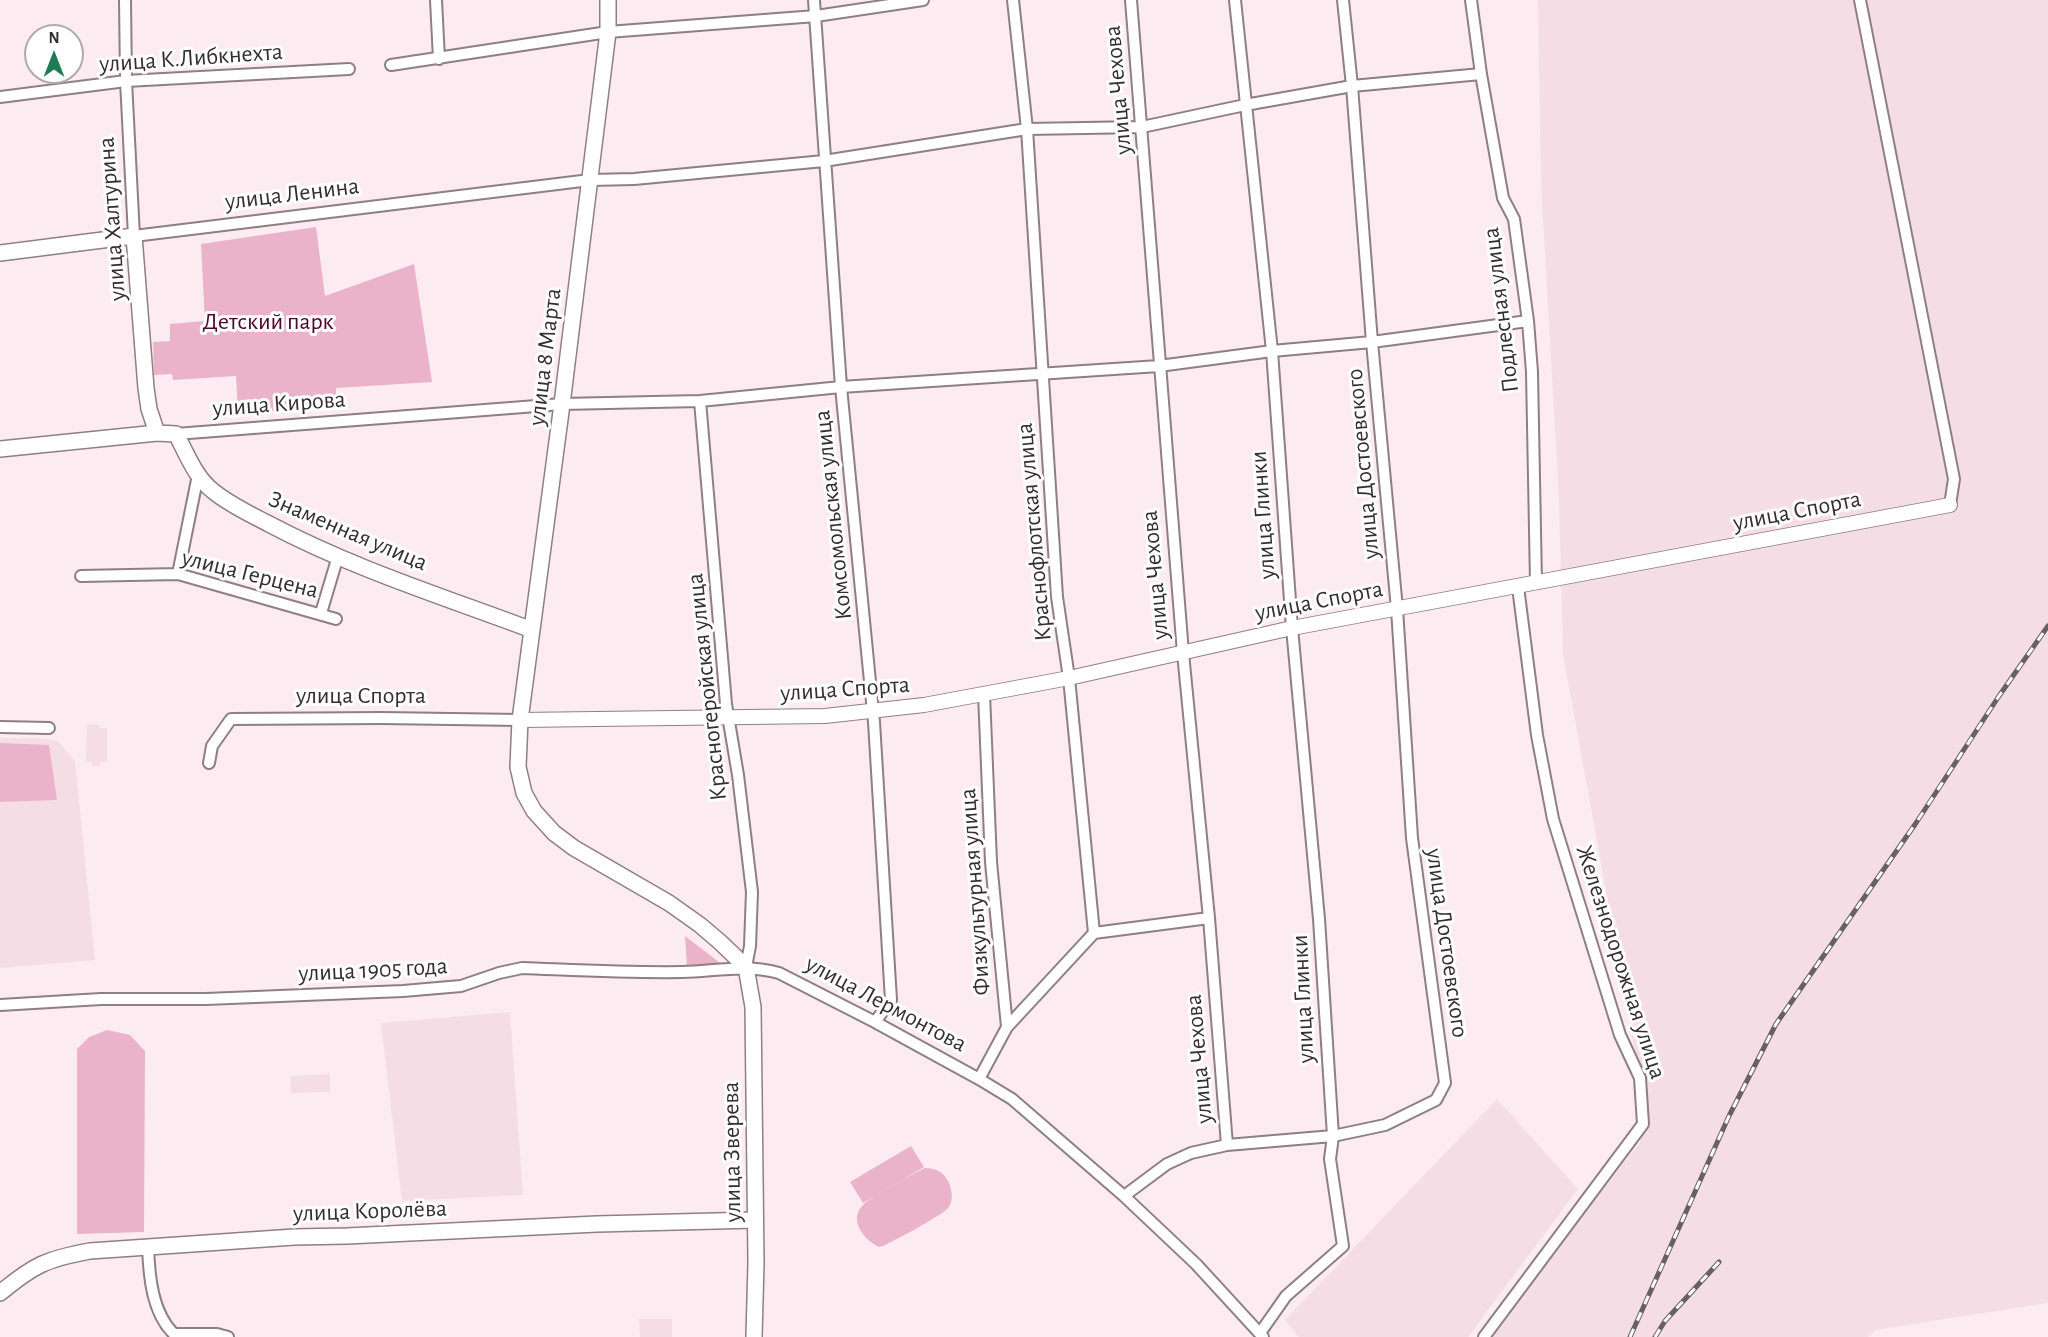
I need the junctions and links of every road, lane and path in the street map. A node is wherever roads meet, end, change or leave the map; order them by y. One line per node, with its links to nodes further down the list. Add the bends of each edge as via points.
1 (125, 0): 18 (street, улица Халтурина)
2 (436, 0): 14 (street)
3 (608, 0): 13 (main road, улица 8 Марта)
4 (814, 0): 12 (street, Комсомольская улица)
5 (923, 0): 12 (street)
6 (1013, 0): 23 (street, Краснофлотская улица)
7 (1131, 0): 22 (street, улица Чехова)
8 (1235, 0): 21 (street, улица Глинки)
9 (1343, 0): 19 (street, улица Достоевского)
10 (1471, 0): 17 (street, Подлесная улица)
11 (1860, 0): 40 (street, улица Спорта, via 1954,479)
12 (816, 16): 13 (street); 24 (street, Комсомольская улица)
13 (608, 32): 14 (street); 25 (main road, улица 8 Марта)
14 (440, 59): 15 (street)
15 (391, 65)
16 (349, 69): 18 (street, улица К.Либкнехта)
17 (1481, 74): 19 (street, улица Ленина); 28 (street, Подлесная улица, via 1503,198 1514,219)
18 (126, 81): 20 (street, улица К.Либкнехта); 26 (street, улица Халтурина)
19 (1352, 86): 21 (street, улица Ленина); 29 (street, улица Достоевского)
20 (0, 97)
21 (1245, 105): 22 (street, улица Ленина); 30 (street, улица Глинки)
22 (1142, 127): 23 (street, улица Ленина); 31 (street, улица Чехова)
23 (1027, 129): 24 (street, улица Ленина); 32 (street, Краснофлотская улица)
24 (824, 161): 25 (street, улица Ленина); 33 (street, Комсомольская улица)
25 (590, 180): 26 (street, улица Ленина); 35 (main road, улица 8 Марта)
26 (134, 236): 27 (main road, улица Ленина); 36 (main road, улица Халтурина, via 146,388)
27 (0, 253)
28 (1528, 321): 29 (street, улица Кирова); 44 (street, Подлесная улица)
29 (1372, 342): 30 (street, улица Кирова); 46 (street, улица Достоевского)
30 (1272, 351): 31 (street, улица Кирова); 49 (street, улица Глинки)
31 (1160, 366): 32 (street, улица Кирова); 51 (street, улица Чехова)
32 (1042, 373): 33 (street, улица Кирова); 52 (street, Краснофлотская улица, via 1058,597)
33 (841, 387): 34 (street, улица Кирова); 54 (street, Комсомольская улица)
34 (700, 401): 35 (street, улица Кирова); 55 (street, Красногеройская улица)
35 (562, 404): 37 (street, улица Кирова); 50 (main road, улица 8 Марта)
36 (157, 433): 37 (main road, улица Кирова); 38 (main road, улица Кирова)
37 (176, 434): 39 (main road, Знаменная улица)
38 (0, 449)
39 (198, 475): 41 (main road, Знаменная улица, via 234,505); 42 (street)
40 (1950, 505): 44 (street, улица Спорта)
41 (338, 556): 47 (street); 50 (main road, Знаменная улица)
42 (178, 574): 43 (street, улица Герцена); 47 (street, улица Герцена)
43 (81, 576)
44 (1536, 583): 45 (street, улица Спорта)
45 (1518, 587): 46 (street, улица Спорта); 76 (street, Железнодорожная улица, via 1537,735 1553,819 1620,1035 1640,1078 1643,1124)
46 (1397, 609): 49 (street, улица Спорта); 67 (street, улица Достоевского, via 1412,838 1445,1083 1436,1100 1385,1125)
47 (321, 614): 48 (street, улица Герцена)
48 (336, 619)
49 (1292, 628): 51 (street, улица Спорта); 67 (street, улица Глинки, via 1319,919)
50 (532, 630): 56 (main road, улица 8 Марта)
51 (1183, 653): 52 (street, улица Спорта); 60 (street, улица Чехова)
52 (1069, 678): 53 (street, улица Спорта); 61 (street, Краснофлотская улица)
53 (984, 694): 54 (street, улица Спорта); 65 (street, Физкультурная улица, via 991,862)
54 (873, 712): 55 (street, улица Спорта); 64 (street, Комсомольская улица, via 891,1000)
55 (728, 718): 56 (street, улица Спорта); 62 (street, Красногеройская улица, via 752,892)
56 (520, 720): 59 (street, улица Спорта, via 231,719 212,746); 62 (main road, via 520,781 541,819 574,848 700,925)
57 (0, 727): 58 (street)
58 (49, 728)
59 (209, 763)
60 (1209, 918): 61 (street); 68 (street, улица Чехова)
61 (1094, 933): 65 (street)
62 (746, 967): 63 (street, улица 1905 года, via 682,972 522,968 461,986 403,992); 64 (street, улица Лермонтова, via 779,973); 70 (main road, улица Зверева, via 753,1007)
63 (0, 1005)
64 (875, 1022): 66 (street, улица Лермонтова)
65 (1007, 1027): 66 (street, Физкультурная улица)
66 (979, 1079): 69 (street, улица Лермонтова, via 1011,1099)
67 (1333, 1136): 68 (street); 73 (street, улица Глинки, via 1330,1159 1343,1246 1286,1296)
68 (1227, 1145): 69 (street, via 1191,1153 1167,1164)
69 (1124, 1196): 73 (street, улица Лермонтова, via 1196,1264)
70 (755, 1220): 71 (main road, улица Королёва, via 566,1225); 75 (main road, улица Зверева)
71 (148, 1246): 72 (main road, улица Королёва, via 57,1257 22,1275); 74 (street, via 157,1310 165,1325 174,1334)
72 (0, 1293)
73 (1261, 1335)
74 (228, 1337)
75 (754, 1337)
76 (1484, 1337)

